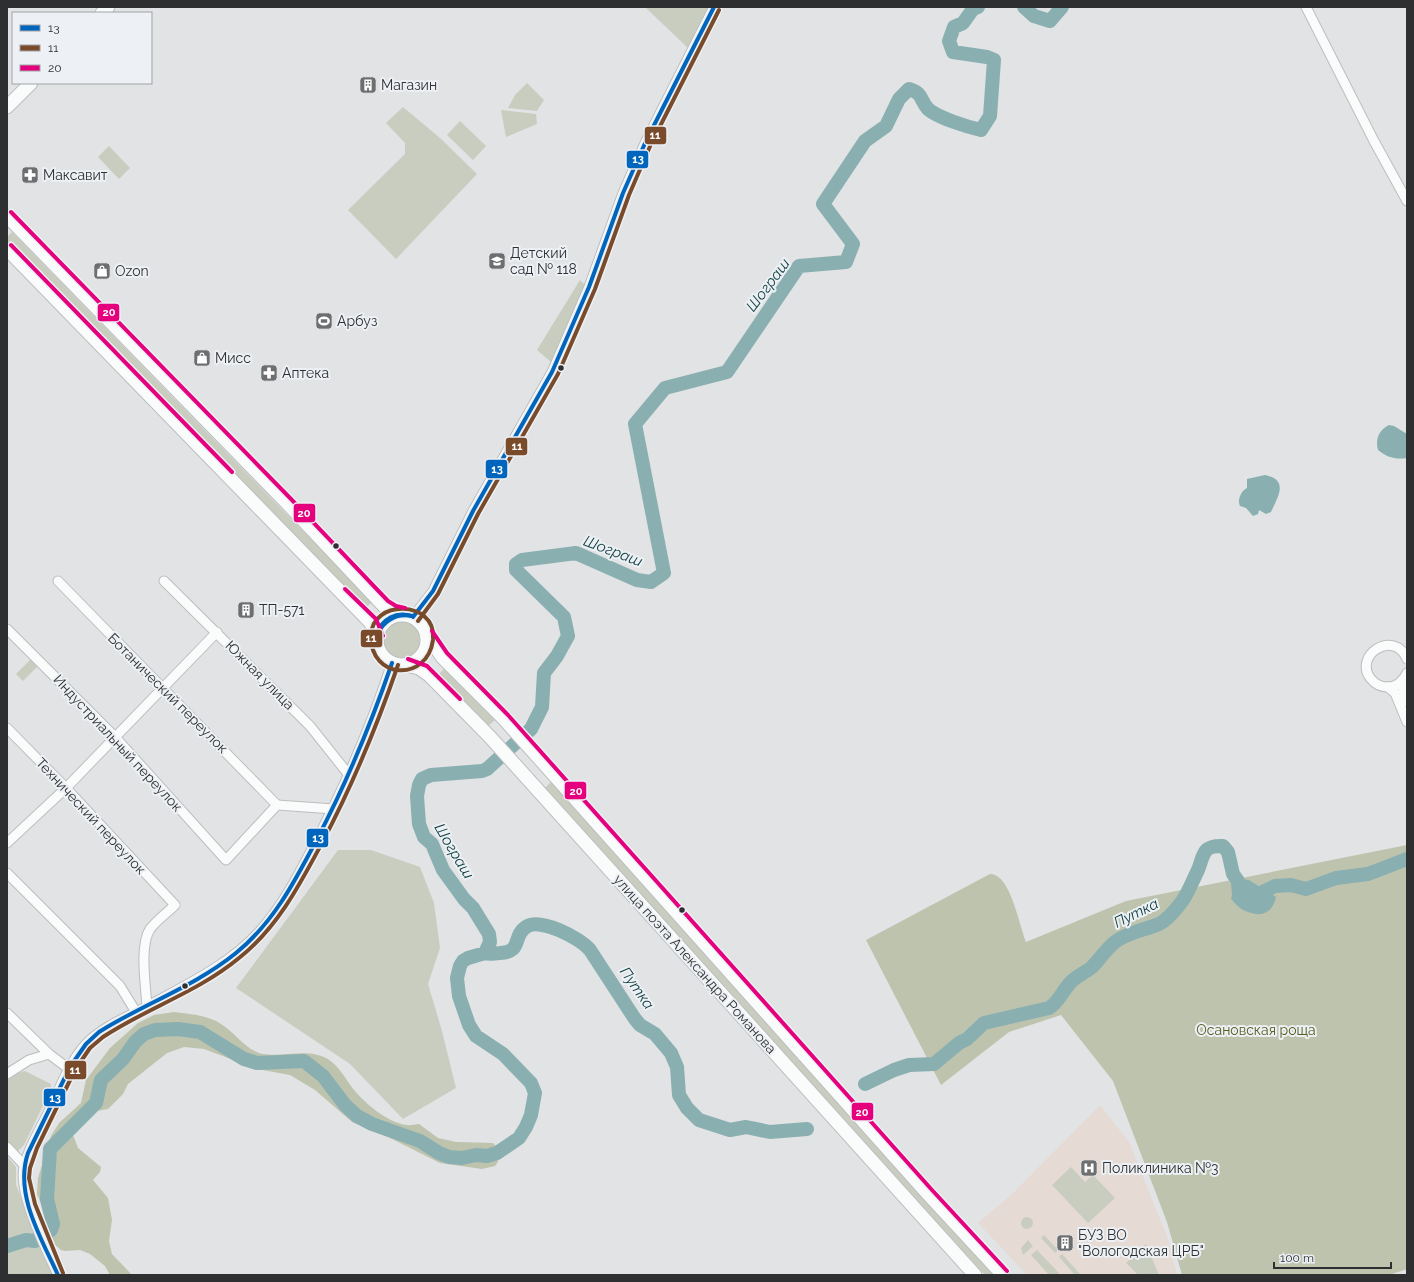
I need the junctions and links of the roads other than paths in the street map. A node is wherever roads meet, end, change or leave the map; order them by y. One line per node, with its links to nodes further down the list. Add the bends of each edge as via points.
1 (714, 7): 10 (street, via 623,192 588,287 552,372 473,511 433,591)
2 (1306, 7): 5 (street)
3 (30, 84): 4 (main road)
4 (7, 106)
5 (1407, 201)
6 (7, 216): 10 (main road, via 384,606)
7 (7, 249): 14 (main road, via 370,623)
8 (58, 581): 20 (street, Ботанический переулок)
9 (164, 581): 12 (street, Южная улица)
10 (409, 616): 13 (main road, via 421,622); 14 (main road, via 393,616 384,622)
11 (7, 629): 24 (street, Индустриальный переулок)
12 (217, 632): 20 (street); 25 (street, Южная улица, via 310,726)
13 (427, 634): 17 (main road, via 424,652 418,659); 41 (main road, улица поэта Александра Романова, via 442,657 504,719)
14 (377, 638): 16 (main road, via 381,653)
15 (1407, 659): 19 (street, via 1402,651 1390,645 1381,646 1370,655 1366,667 1369,676 1379,685)
16 (392, 663): 17 (main road); 25 (street, via 378,707)
17 (406, 664): 40 (main road, улица поэта Александра Романова, via 420,668 429,675 490,737)
18 (1405, 677): 19 (street, via 1396,685); 21 (street, via 1403,691)
19 (1388, 687): 22 (street, via 1395,693)
20 (162, 688): 24 (street); 27 (street, Ботанический переулок)
21 (1407, 702)
22 (1407, 722)
23 (7, 728): 26 (street, Технический переулок)
24 (114, 737): 26 (street); 27 (street, Индустриальный переулок, via 226,860)
25 (349, 775): 28 (street)
26 (66, 788): 29 (street); 31 (street, Технический переулок, via 175,905 150,930 146,940 144,953)
27 (277, 805): 28 (street)
28 (334, 809): 31 (street, via 273,916 246,946 213,970)
29 (7, 842)
30 (7, 873): 32 (street, via 120,986)
31 (147, 1007): 32 (street)
32 (136, 1012): 35 (street, via 113,1024 88,1042)
33 (7, 1013): 34 (street)
34 (49, 1054): 35 (street); 36 (street, via 29,1060)
35 (70, 1068): 38 (street)
36 (7, 1074)
37 (7, 1147): 38 (street)
38 (24, 1165): 39 (street, via 23,1185)
39 (58, 1275)
40 (975, 1275)
41 (1003, 1275)

